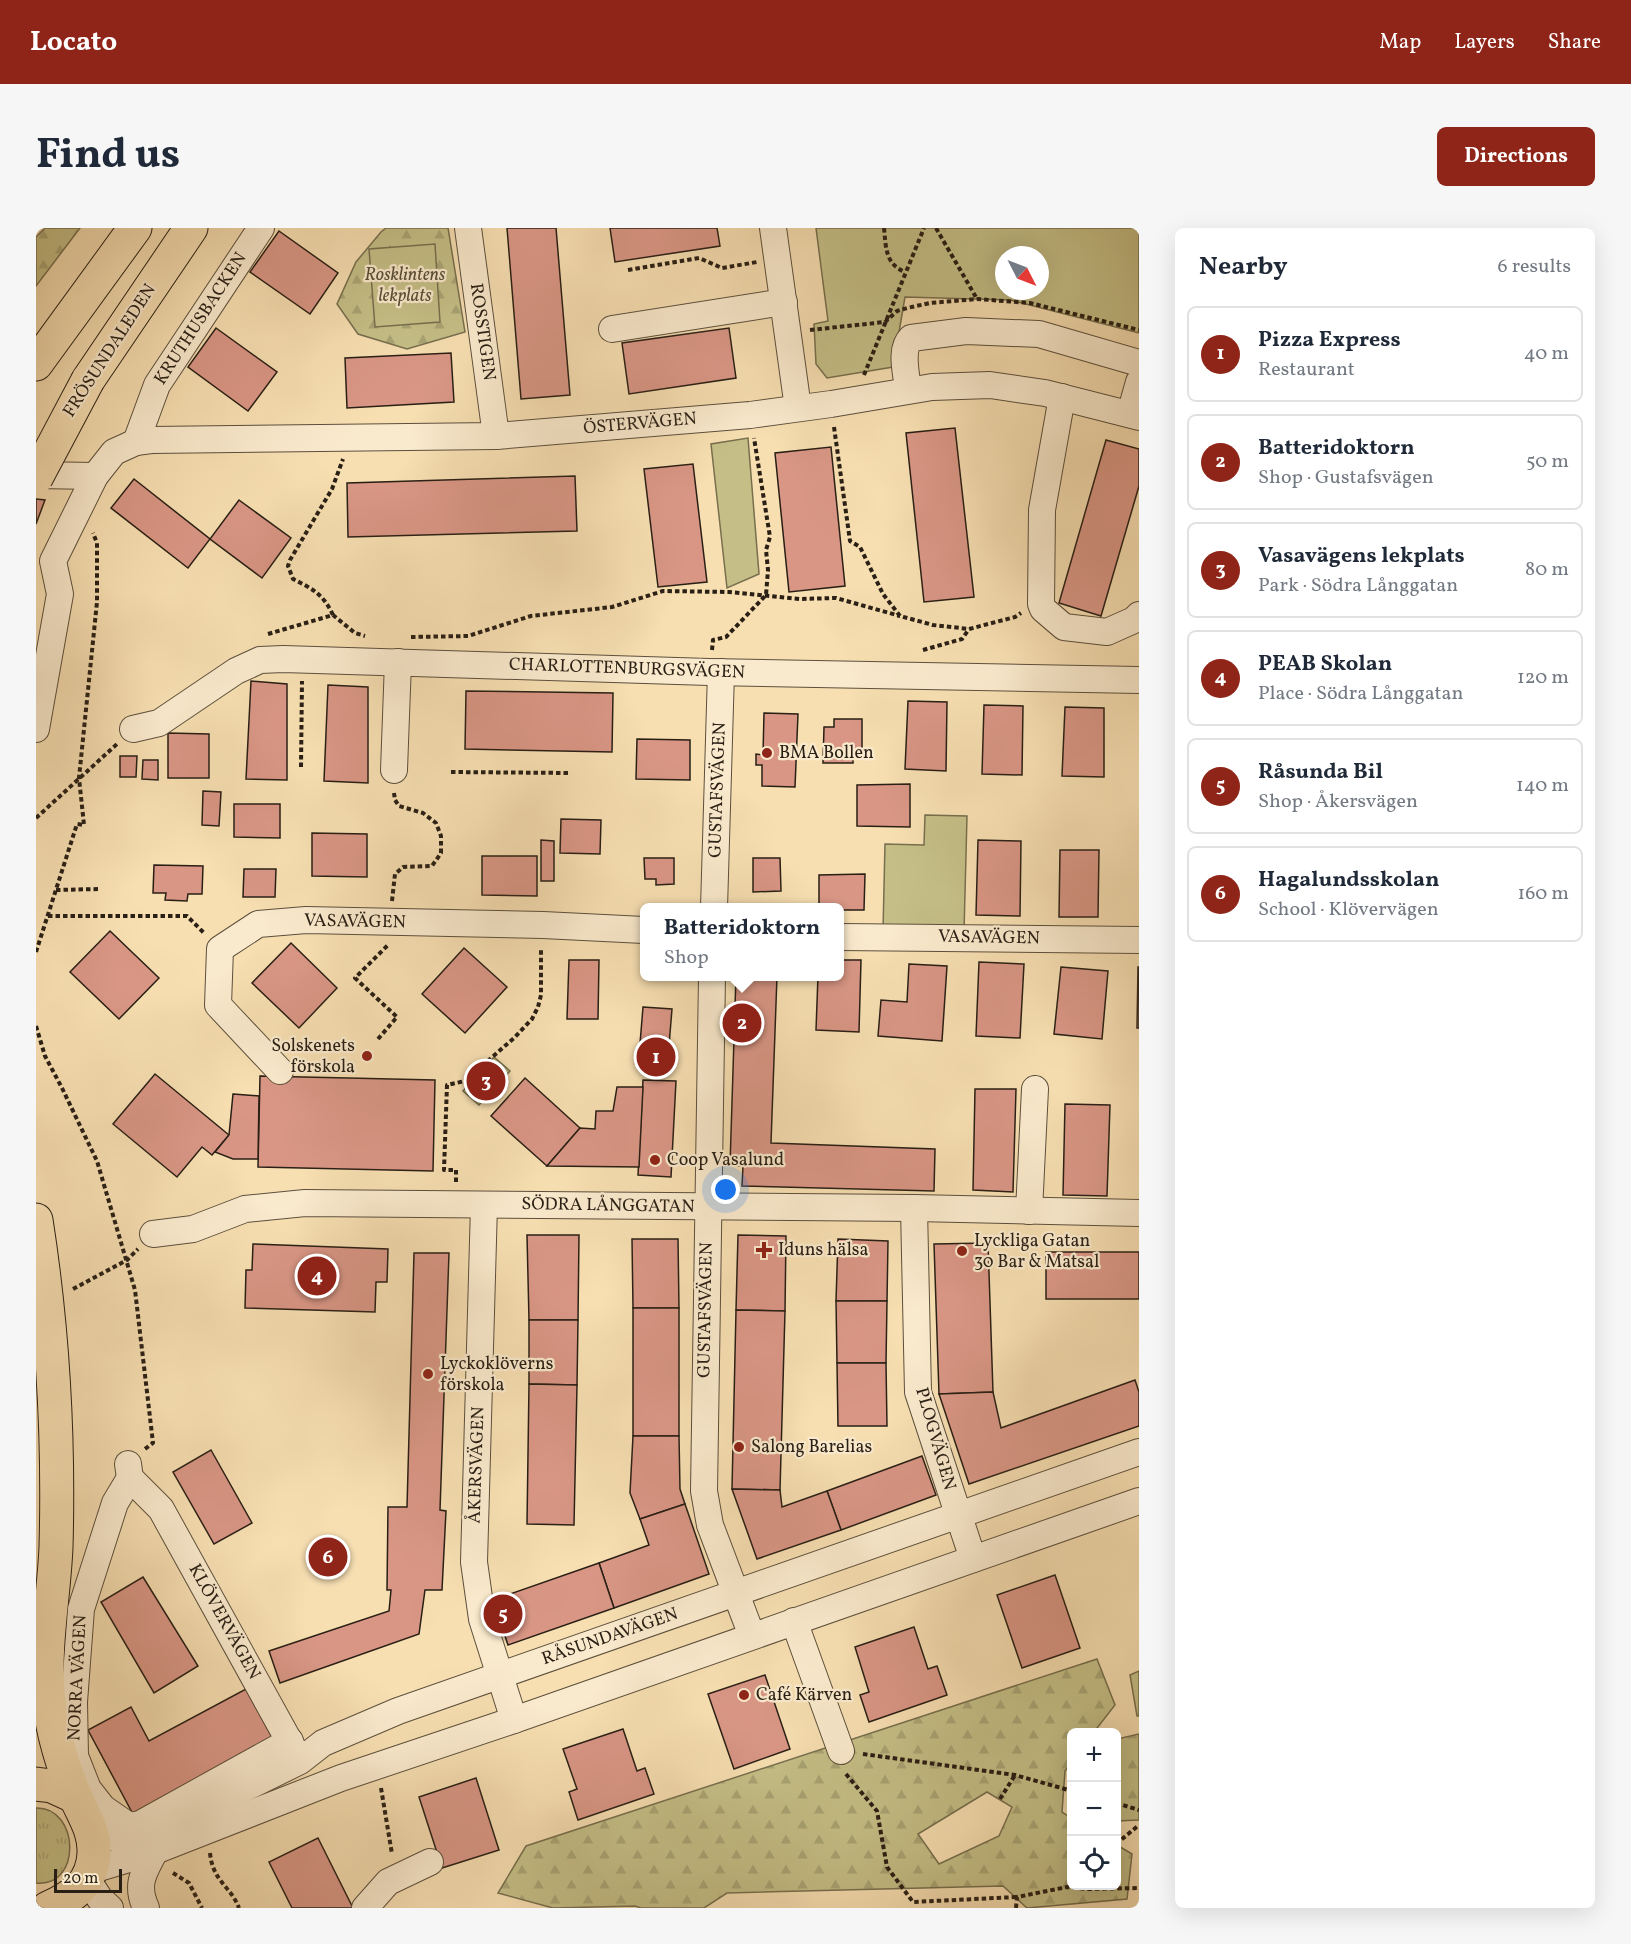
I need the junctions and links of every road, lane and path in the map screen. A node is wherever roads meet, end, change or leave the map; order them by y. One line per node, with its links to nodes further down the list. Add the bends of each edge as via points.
1 (135, 228): 19 (main road)
2 (191, 228): 31 (main road, FRÖSUNDALEDEN, bridge, via 88,380)
3 (261, 228): 30 (street, KRUTHUSBACKEN, via 157,385)
4 (468, 228): 28 (street, ROSSTIGEN)
5 (773, 228): 9 (street)
6 (884, 228): 11 (path, via 891,263)
7 (924, 228): 11 (path)
8 (936, 228): 12 (path)
9 (778, 259): 10 (path, via 722,268 699,258); 13 (street)
10 (628, 270)
11 (905, 272): 14 (path)
12 (977, 299): 14 (path, via 907,308); 16 (path, via 1030,303)
13 (784, 302): 15 (street); 25 (street)
14 (885, 322): 17 (path); 20 (path)
15 (612, 329)
16 (1139, 330)
17 (806, 331)
18 (1139, 363): 22 (street, via 1039,334 966,331 911,338 907,342)
19 (36, 364)
20 (863, 378)
21 (1139, 382): 27 (street)
22 (908, 390): 23 (street, ÖSTERVÄGEN, via 990,385); 24 (street, ÖSTERVÄGEN)
23 (1062, 397): 27 (street, ÖSTERVÄGEN); 36 (street, via 1042,510)
24 (831, 404): 25 (street, ÖSTERVÄGEN); 39 (path, via 850,541 860,547 883,594)
25 (798, 408): 26 (street, ÖSTERVÄGEN)
26 (750, 415): 28 (street, ÖSTERVÄGEN); 35 (path, via 770,537 766,550)
27 (1134, 416)
28 (496, 436): 29 (street, ÖSTERVÄGEN)
29 (345, 438): 30 (street, ÖSTERVÄGEN); 37 (path, via 342,465 332,489 288,566 293,579 317,591)
30 (136, 442): 32 (street, via 114,452)
31 (36, 476): 32 (street)
32 (95, 476): 33 (street)
33 (75, 514): 34 (street); 53 (path, via 89,523 97,543 97,602)
34 (44, 560): 47 (street, via 60,594)
35 (766, 595): 39 (path, via 836,598); 41 (path, via 663,591 612,607 531,616 468,636); 45 (path, via 726,637 713,640)
36 (1041, 598): 38 (street, via 1043,609 1064,627 1107,632); 39 (path, via 1015,617 969,629)
37 (333, 615): 40 (path); 42 (path)
38 (1139, 615)
39 (900, 616)
40 (262, 636)
41 (402, 637)
42 (369, 638)
43 (302, 660): 44 (street, CHARLOTTENBURGSVÄGEN); 48 (street, CHARLOTTENBURGSVÄGEN, via 260,660 236,671 159,723); 49 (path)
44 (398, 662): 45 (street, CHARLOTTENBURGSVÄGEN); 50 (street)
45 (715, 672): 46 (street, CHARLOTTENBURGSVÄGEN); 57 (street, GUSTAFSVÄGEN)
46 (1139, 680)
47 (36, 729)
48 (134, 729): 53 (path)
49 (301, 767)
50 (393, 770): 59 (path, via 394,800 399,806 423,813 436,823 441,836 441,853 432,866 403,867 395,874)
51 (451, 772): 52 (path)
52 (570, 773)
53 (79, 778): 54 (path); 56 (path, via 84,825 77,824)
54 (36, 819)
55 (99, 889): 56 (path)
56 (56, 890): 58 (path)
57 (714, 903)
58 (48, 916): 64 (path, via 187,916); 65 (path)
59 (399, 922): 60 (street, VASAVÄGEN); 64 (street, VASAVÄGEN, via 306,920 258,924); 68 (path, via 355,978 397,1017)
60 (640, 930)
61 (844, 937): 62 (street, VASAVÄGEN)
62 (1139, 940)
63 (541, 947): 71 (path, via 541,995 531,1019 465,1081 447,1085 444,1170 456,1170)
64 (220, 949): 69 (street, via 218,1005)
65 (36, 952)
66 (712, 981): 73 (street, GUSTAFSVÄGEN)
67 (36, 1026): 79 (path, via 45,1056 97,1161)
68 (378, 1039)
69 (280, 1071)
70 (1035, 1089): 75 (street)
71 (456, 1183)
72 (484, 1205): 73 (street, SÖDRA LÅNGGATAN); 78 (street, SÖDRA LÅNGGATAN, via 305,1203 245,1209 193,1229); 89 (street, ÅKERSVÄGEN, via 474,1562 482,1619)
73 (708, 1207): 74 (street, SÖDRA LÅNGGATAN); 86 (street, GUSTAFSVÄGEN, via 704,1491 710,1525)
74 (914, 1208): 75 (street, SÖDRA LÅNGGATAN); 84 (street, PLOGVÄGEN, via 918,1392)
75 (1029, 1211): 76 (street, SÖDRA LÅNGGATAN)
76 (1139, 1213)
77 (36, 1221): 101 (main road, via 56,1418 56,1550 48,1635 48,1691 52,1723)
78 (153, 1234): 79 (path)
79 (127, 1260): 80 (path); 82 (path, via 135,1290 153,1443)
80 (69, 1292)
81 (1139, 1452): 84 (street, RÅSUNDAVÄGEN)
82 (129, 1470): 91 (street, KLÖVERVÄGEN, via 161,1509); 101 (street, NORRA VÄGEN, via 81,1609 74,1702 75,1756 88,1789)
83 (1139, 1501): 85 (street)
84 (958, 1515): 85 (street, PLOGVÄGEN); 86 (street, RÅSUNDAVÄGEN)
85 (973, 1559): 87 (street)
86 (737, 1593): 88 (street, GUSTAFSVÄGEN); 89 (street, RÅSUNDAVÄGEN)
87 (794, 1621): 88 (street); 92 (street)
88 (752, 1636): 90 (street)
89 (499, 1676): 90 (street, ÅKERSVÄGEN); 91 (street, RÅSUNDAVÄGEN)
90 (514, 1720): 96 (street)
91 (295, 1751): 96 (street, KLÖVERVÄGEN); 101 (street, RÅSUNDAVÄGEN, via 163,1829 118,1838)
92 (848, 1752): 93 (path); 113 (path, via 841,1768 877,1811 887,1867 913,1902)
93 (1015, 1775): 97 (path); 98 (path)
94 (380, 1783): 106 (path)
95 (36, 1784): 101 (main road, via 52,1786)
96 (313, 1790): 104 (street)
97 (1067, 1790)
98 (1000, 1800)
99 (1121, 1805): 100 (path)
100 (1139, 1810)
101 (90, 1814): 109 (main road, via 95,1852)
102 (1139, 1825): 103 (path)
103 (1121, 1840)
104 (155, 1851): 109 (street); 116 (street, via 141,1879 140,1896)
105 (210, 1852): 118 (path, via 216,1875)
106 (392, 1854)
107 (430, 1862): 119 (street, via 388,1882)
108 (173, 1873): 117 (path, via 189,1883)
109 (89, 1874): 114 (main road, via 72,1897); 115 (street, via 100,1899)
110 (1067, 1887): 113 (path)
111 (1121, 1888): 112 (path)
112 (1139, 1888)
113 (1017, 1896): 120 (path)
114 (48, 1908)
115 (110, 1908)
116 (146, 1908)
117 (202, 1908)
118 (239, 1908)
119 (365, 1908)
120 (1016, 1908)

